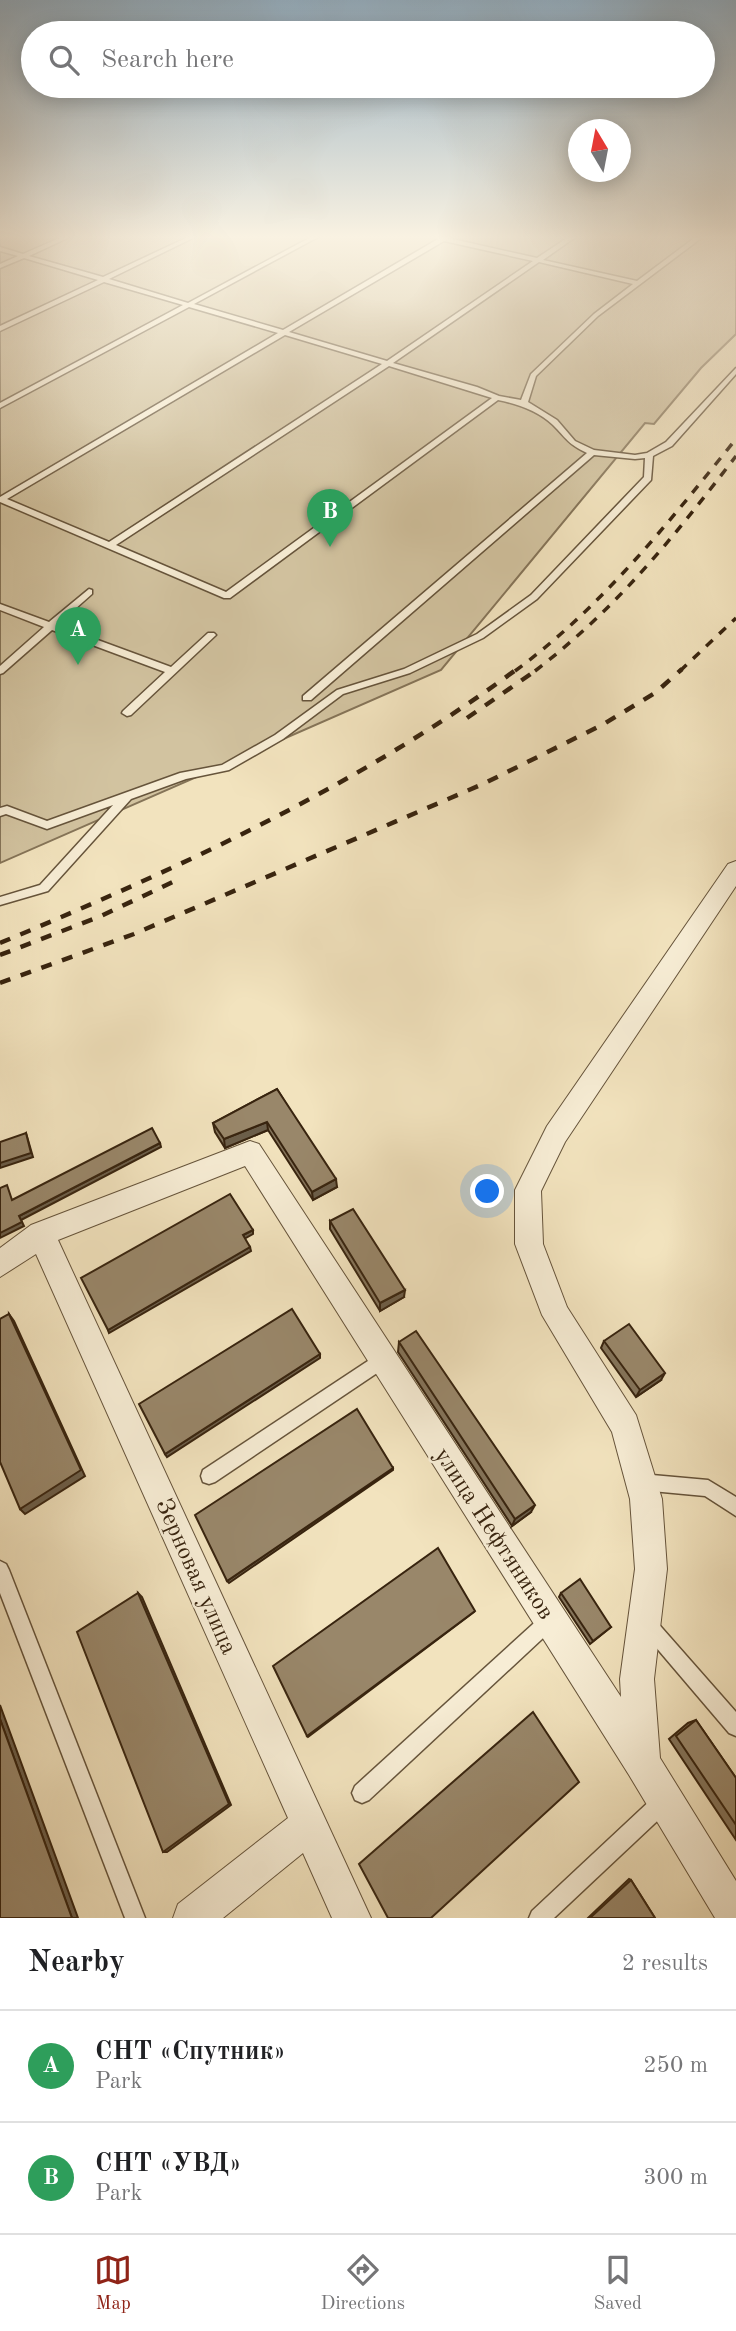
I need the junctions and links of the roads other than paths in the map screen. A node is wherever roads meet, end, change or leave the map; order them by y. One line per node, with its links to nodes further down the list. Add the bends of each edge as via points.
1 (151, 326): 11 (lane)
2 (255, 326): 6 (lane)
3 (298, 326): 6 (lane)
4 (442, 326): 7 (lane)
5 (585, 326): 10 (lane, via 533,375)
6 (284, 334): 7 (lane); 14 (lane)
7 (387, 363): 9 (lane); 15 (lane)
8 (736, 370): 13 (lane, via 669,444)
9 (497, 398): 10 (lane); 15 (lane, via 227,596)
10 (524, 403): 12 (lane, via 554,422 572,443)
11 (0, 406)
12 (593, 452): 13 (lane); 22 (lane)
13 (649, 455): 24 (lane, via 648,478 534,597 480,636 407,671 340,692 279,737 225,768)
14 (1, 499): 15 (lane)
15 (109, 546)
16 (89, 592): 18 (lane)
17 (0, 607): 18 (lane)
18 (51, 627): 20 (lane); 21 (lane)
19 (211, 635): 21 (lane)
20 (0, 671)
21 (172, 671): 23 (lane)
22 (307, 698)
23 (127, 713)
24 (129, 795): 25 (lane, via 47,825); 27 (lane, via 44,888)
25 (0, 811)
26 (736, 869): 32 (street, via 556,1134 528,1191 529,1244 556,1315 625,1426)
27 (0, 901)
28 (41, 1234): 29 (street); 30 (street, улица Нефтяников, via 250,1152); 41 (street, Зерновая улица)
29 (0, 1264)
30 (383, 1359): 31 (lane); 35 (street, улица Нефтяников)
31 (209, 1476)
32 (641, 1482): 33 (lane, via 708,1488); 36 (street, via 651,1569)
33 (736, 1507)
34 (0, 1570): 43 (lane)
35 (551, 1620): 38 (street, улица Нефтяников); 39 (lane)
36 (645, 1620): 37 (lane); 38 (street, via 637,1679)
37 (736, 1726)
38 (642, 1762): 40 (street, улица Нефтяников)
39 (362, 1793)
40 (665, 1800): 42 (street, улица Нефтяников); 46 (lane)
41 (310, 1824): 44 (street); 45 (street, Зерновая улица)
42 (736, 1917)
43 (135, 1918)
44 (192, 1918)
45 (352, 1918)
46 (539, 1918)

